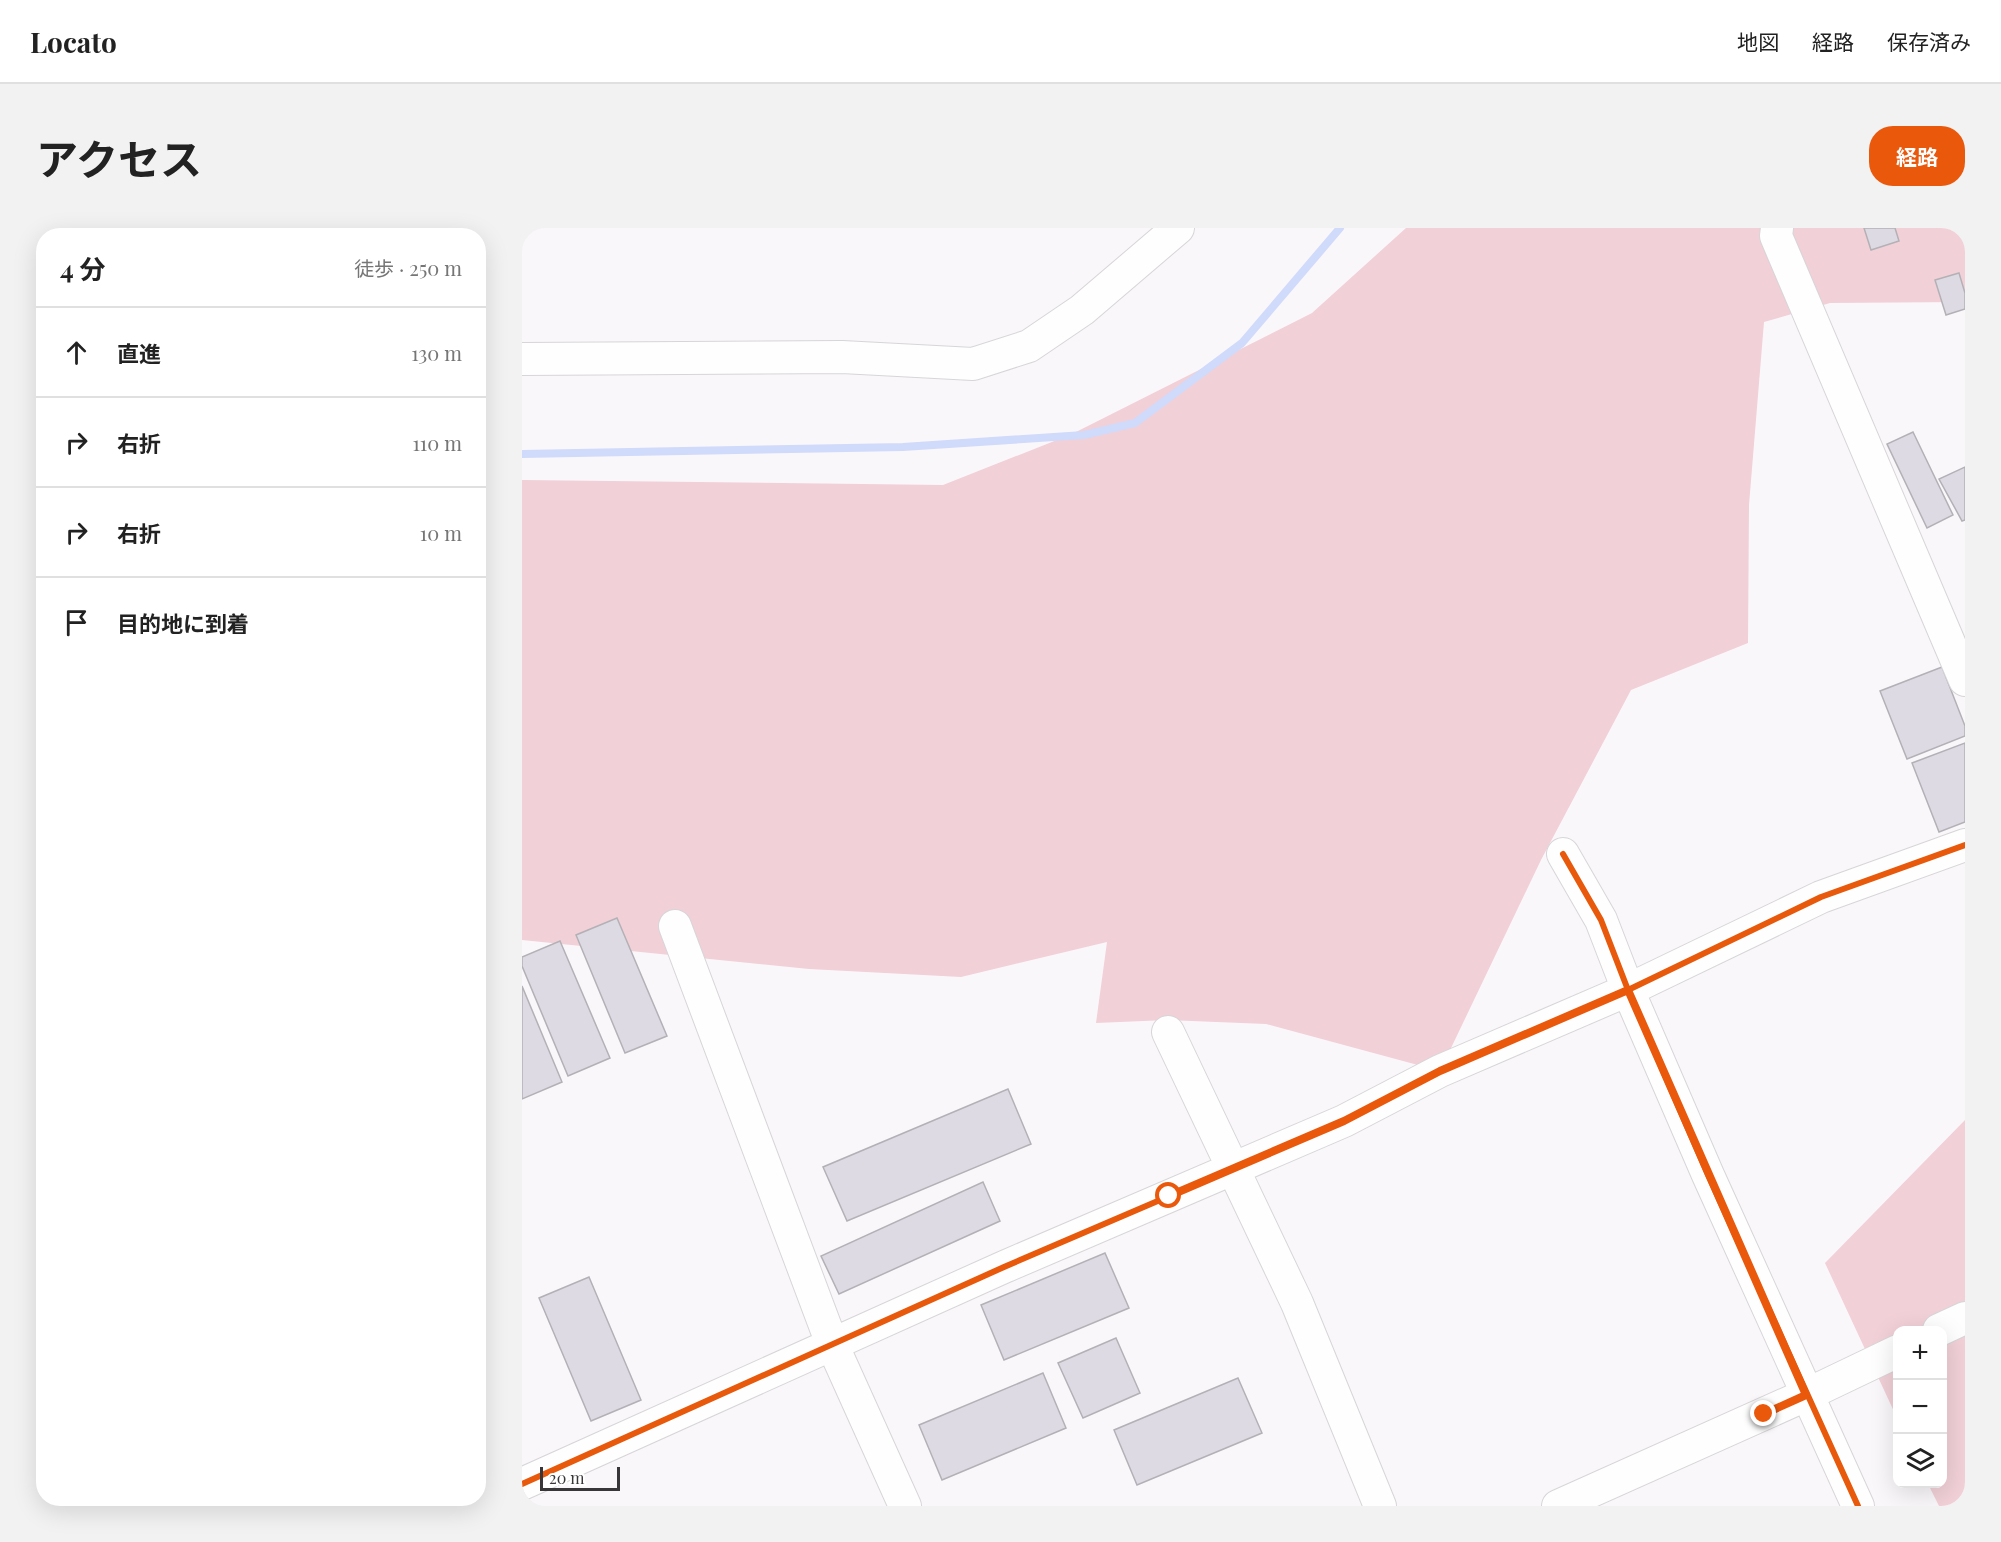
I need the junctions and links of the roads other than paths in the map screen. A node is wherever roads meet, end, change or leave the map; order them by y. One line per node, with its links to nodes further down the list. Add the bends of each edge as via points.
1 (1178, 228): 3 (street, via 1082,310 1029,346 974,364 842,357)
2 (1777, 228): 4 (street, via 1776,236)
3 (522, 359)
4 (1965, 680)
5 (1965, 844): 8 (street, via 1821,897)
6 (1563, 854): 8 (street, via 1601,920)
7 (675, 926): 13 (street)
8 (1628, 990): 10 (street, via 1440,1071 1344,1121); 15 (street)
9 (1168, 1032): 10 (street)
10 (1231, 1169): 13 (street); 18 (street, via 1298,1303)
11 (1965, 1318): 12 (street)
12 (1947, 1326)
13 (832, 1344): 16 (street); 17 (street)
14 (1893, 1353): 15 (street)
15 (1806, 1395): 19 (street); 20 (street)
16 (522, 1484)
17 (905, 1506)
18 (1380, 1506)
19 (1558, 1506)
20 (1858, 1506)

